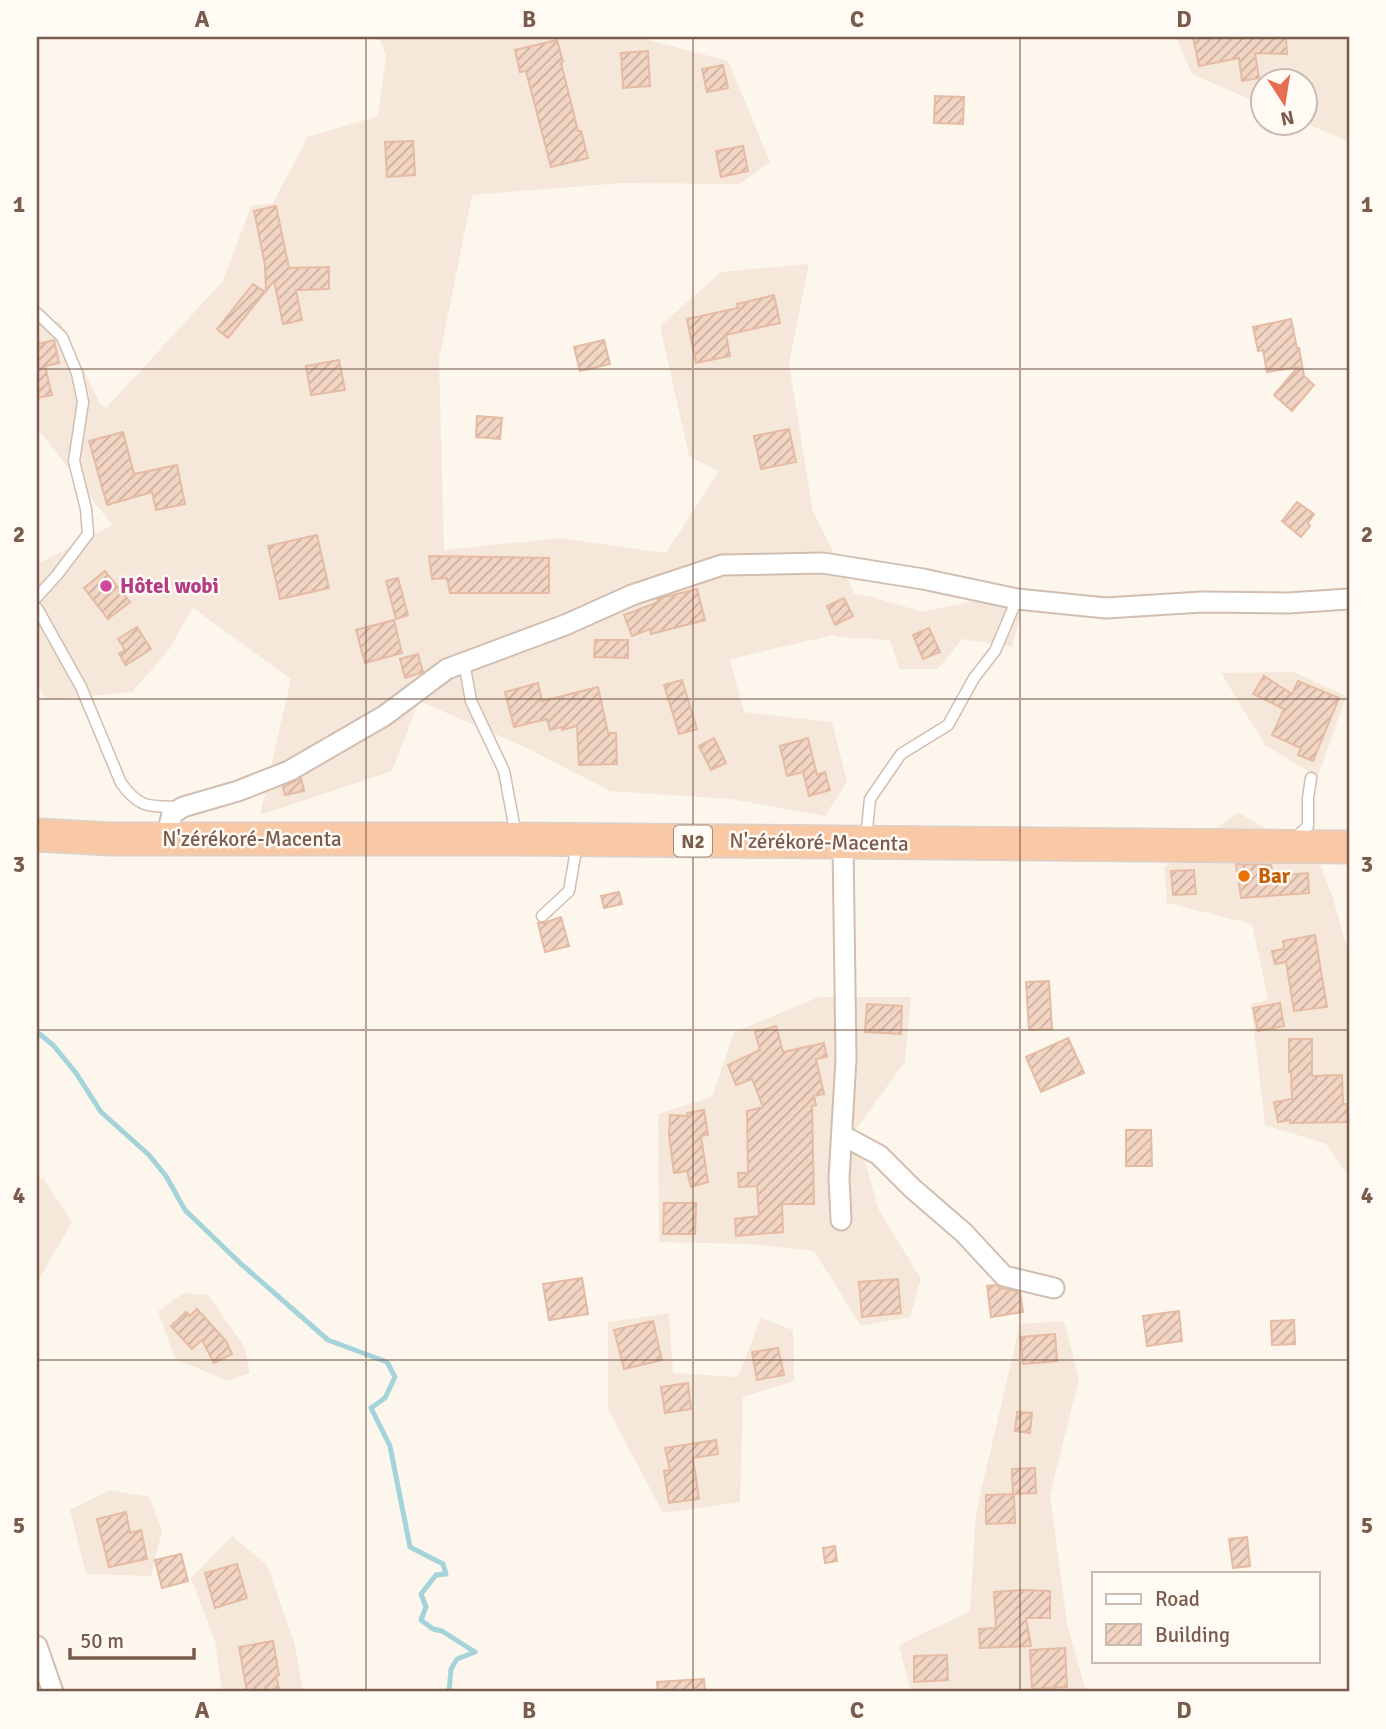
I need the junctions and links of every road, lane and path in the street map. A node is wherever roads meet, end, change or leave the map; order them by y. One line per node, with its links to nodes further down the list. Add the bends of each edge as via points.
1 (37, 313): 2 (lane, via 62,337 77,373 83,402 74,461 88,534)
2 (37, 597)
3 (1017, 599): 4 (street, via 1106,608); 6 (street, via 823,563 722,565 632,595); 13 (lane, via 995,651 948,725 901,754 870,799)
4 (1349, 599)
5 (37, 608): 8 (lane, via 81,687 125,789 139,803)
6 (464, 662): 8 (street, via 447,669 384,716 289,771); 11 (lane, via 471,701 503,771)
7 (1311, 778): 14 (lane, via 1308,827)
8 (183, 807): 10 (street, via 173,814)
9 (37, 835): 10 (highway, N'zérékoré-Macenta / N2)
10 (170, 839): 11 (highway, N'zérékoré-Macenta / N2)
11 (517, 839): 12 (highway, N'zérékoré-Macenta / N2)
12 (578, 840): 13 (highway, N'zérékoré-Macenta / N2); 16 (lane, via 569,891)
13 (855, 843): 14 (highway, N'zérékoré-Macenta / N2); 17 (street)
14 (1286, 847): 15 (highway, N'zérékoré-Macenta / N2)
15 (1349, 847)
16 (542, 916)
17 (842, 1135): 18 (street); 19 (street, via 879,1155 1004,1276)
18 (841, 1220)
19 (1054, 1288)
20 (37, 1646): 21 (street)
21 (54, 1692)

